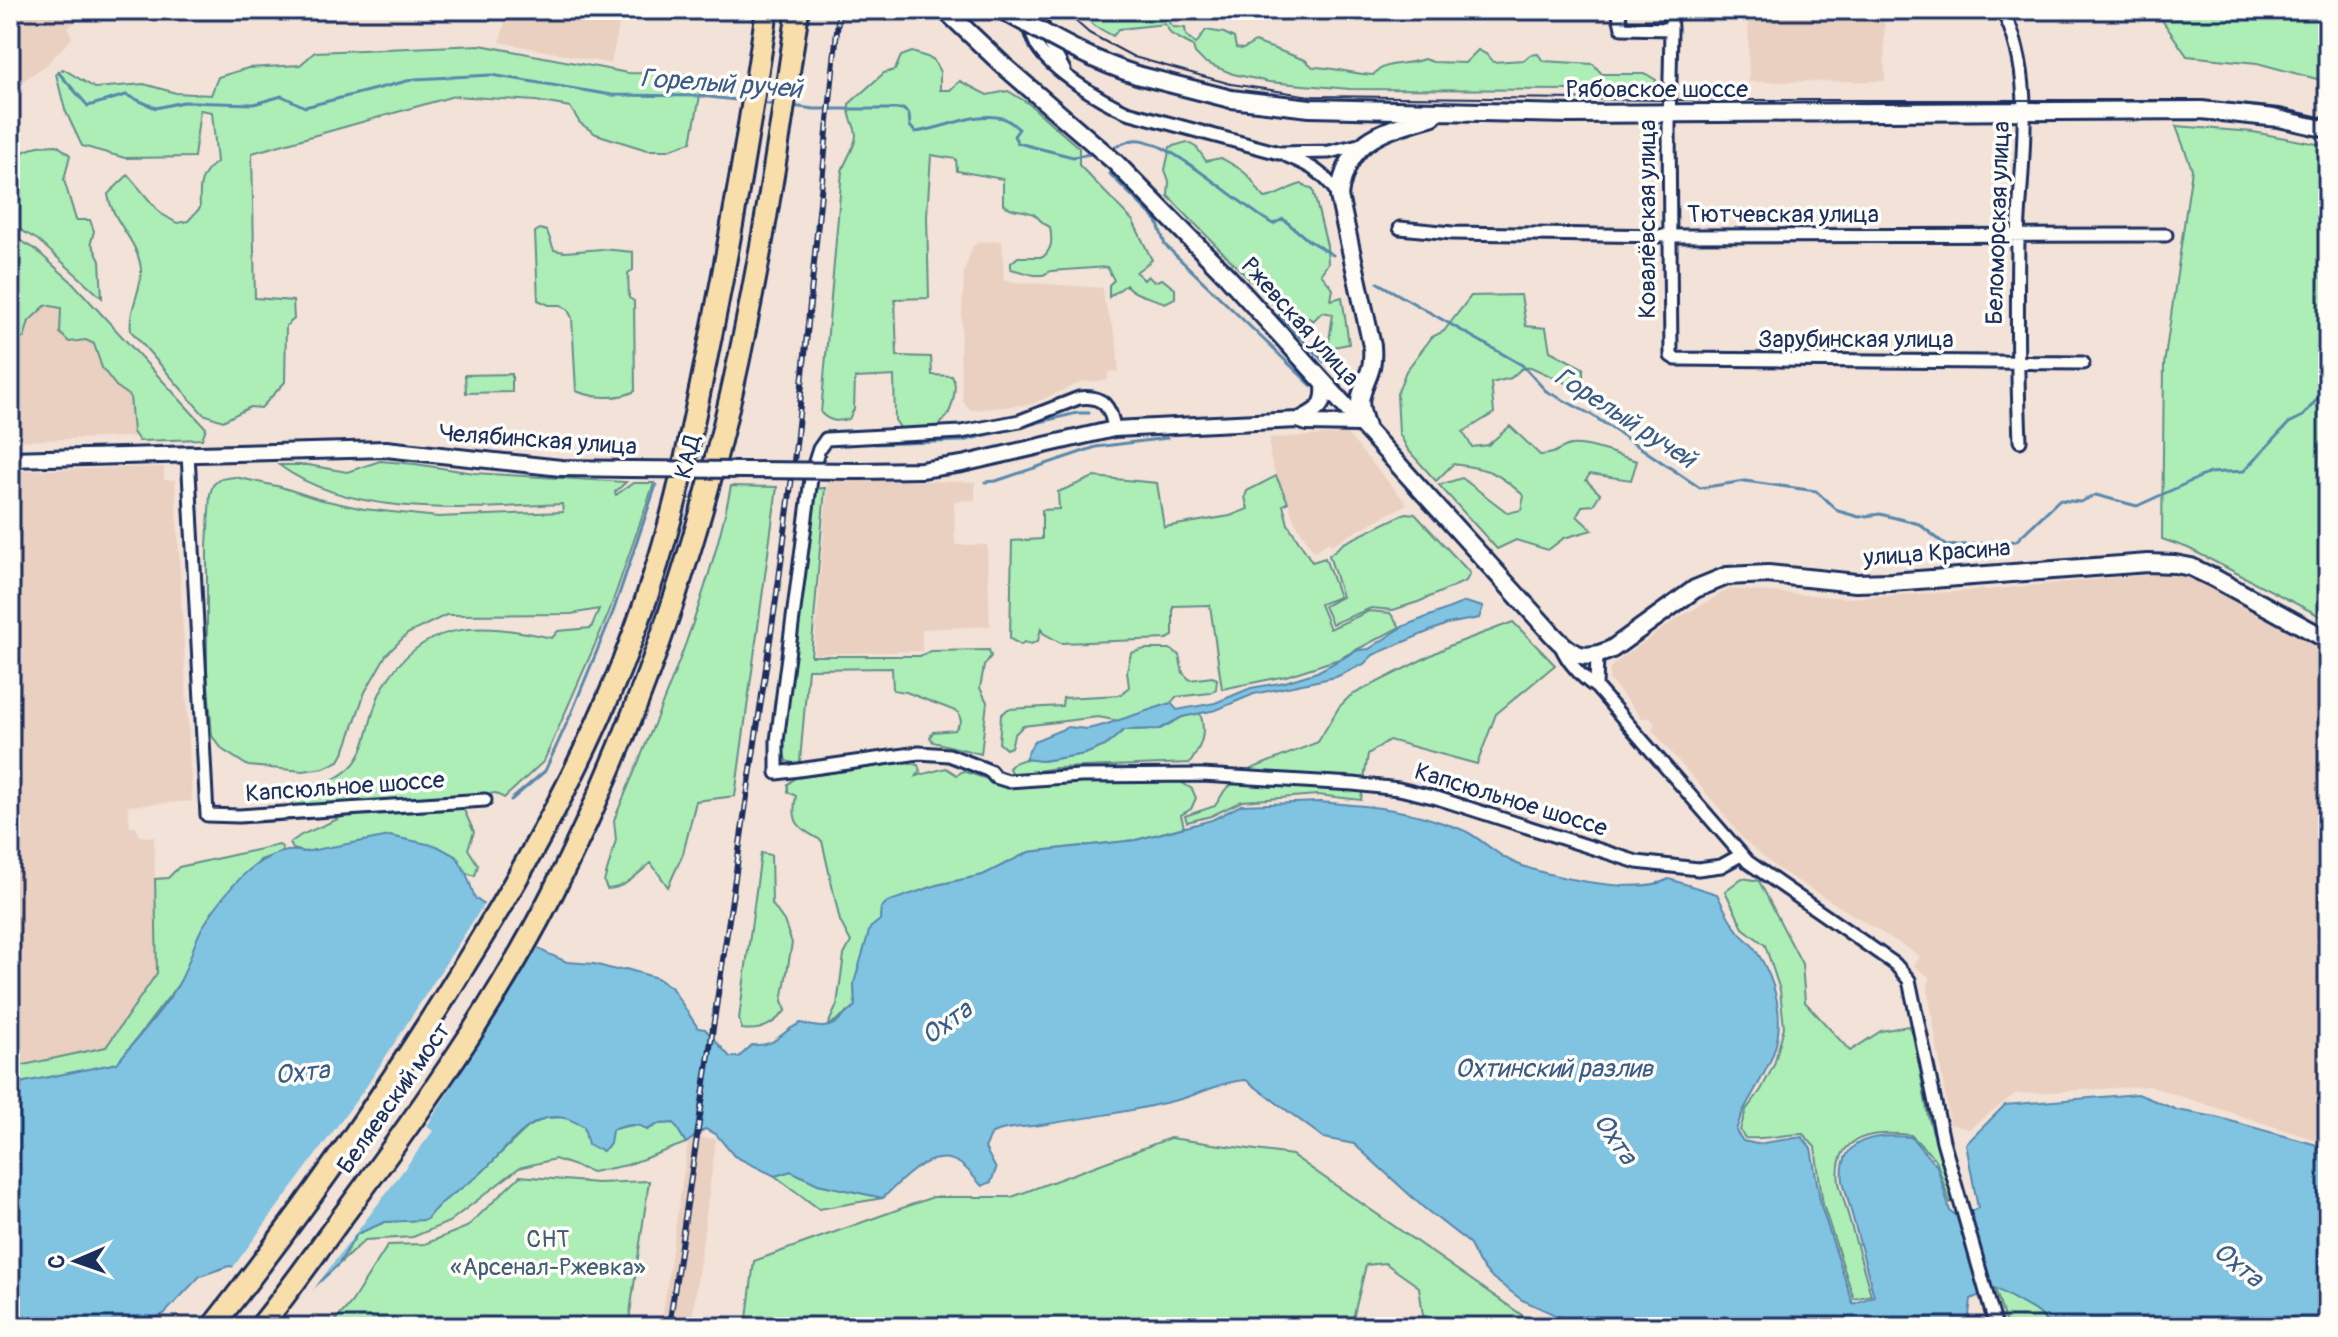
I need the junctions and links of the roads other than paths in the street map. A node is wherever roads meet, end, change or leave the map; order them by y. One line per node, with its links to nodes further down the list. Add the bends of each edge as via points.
1 (761, 10): 12 (main road)
2 (767, 10): 12 (highway, КАД)
3 (798, 10): 42 (highway, КАД, via 737,362 702,509 653,661)
4 (945, 10): 28 (main road, Ржевская улица, via 1115,162 1227,276)
5 (1002, 10): 14 (main road, Рябовское шоссе, bridge, via 1111,66 1231,99)
6 (1025, 10): 13 (street, via 1038,47)
7 (1036, 10): 13 (street)
8 (1618, 10): 11 (street, via 1622,28)
9 (1670, 10): 11 (street, Ковалёвская улица)
10 (2002, 10): 15 (street, Беломорская улица, via 2021,63)
11 (1671, 29): 16 (street, Ковалёвская улица)
12 (763, 41): 41 (highway, КАД, via 683,472 654,577 578,766)
13 (1067, 74): 19 (street, via 1127,112)
14 (1454, 112): 16 (main road, Рябовское шоссе); 18 (main road, via 1416,121)
15 (2023, 112): 16 (main road, Рябовское шоссе); 17 (main road, Рябовское шоссе, via 2201,110); 22 (street, Беломорская улица)
16 (1669, 113): 24 (street, Ковалёвская улица)
17 (2328, 129)
18 (1363, 144): 19 (street, via 1329,152); 20 (main road, via 1345,166)
19 (1279, 153): 20 (street, via 1323,174)
20 (1339, 196): 30 (main road, via 1372,346 1372,368 1361,395)
21 (1400, 228): 24 (street, Тютчевская улица)
22 (2018, 235): 23 (street, Тютчевская улица); 24 (street, Тютчевская улица); 26 (street, Беломорская улица)
23 (2166, 235)
24 (1669, 236): 25 (street, Ковалёвская улица, via 1669,349)
25 (1676, 359): 26 (street, Зарубинская улица)
26 (2016, 362): 27 (street, Зарубинская улица); 32 (street, Беломорская улица)
27 (2083, 363)
28 (1324, 386): 29 (street, via 1317,412); 30 (main road, Ржевская улица)
29 (1298, 420): 30 (street, Челябинская улица); 31 (street, Челябинская улица)
30 (1363, 428): 36 (main road, Ржевская улица)
31 (1114, 429): 33 (street, Челябинская улица, bridge, via 921,470 561,468 386,449); 40 (street, Капсюльное шоссе, via 1104,403 1089,397 1020,421 961,432 826,439 812,471 777,773 919,753 949,755 1008,781 1187,774 1353,784 1437,798 1637,862 1698,869 1721,866)
32 (2020, 441)
33 (188, 453): 34 (street, Челябинская улица); 39 (street, Капсюльное шоссе, via 207,815)
34 (10, 459)
35 (2328, 640): 37 (main road, улица Красина, via 2191,567 2148,563 1891,582 1727,576 1695,589)
36 (1559, 641): 37 (main road, via 1577,655); 38 (street, Ржевская улица, via 1564,654)
37 (1597, 656): 38 (street)
38 (1596, 687): 40 (street, Ржевская улица)
39 (485, 800)
40 (1741, 855): 45 (street, via 1895,964 1909,980 1937,1118)
41 (521, 875): 44 (highway, Беляевский мост, via 400,1070)
42 (551, 895): 43 (highway, Беляевский мост, via 412,1122)
43 (262, 1324)
44 (212, 1327)
45 (1996, 1327)

